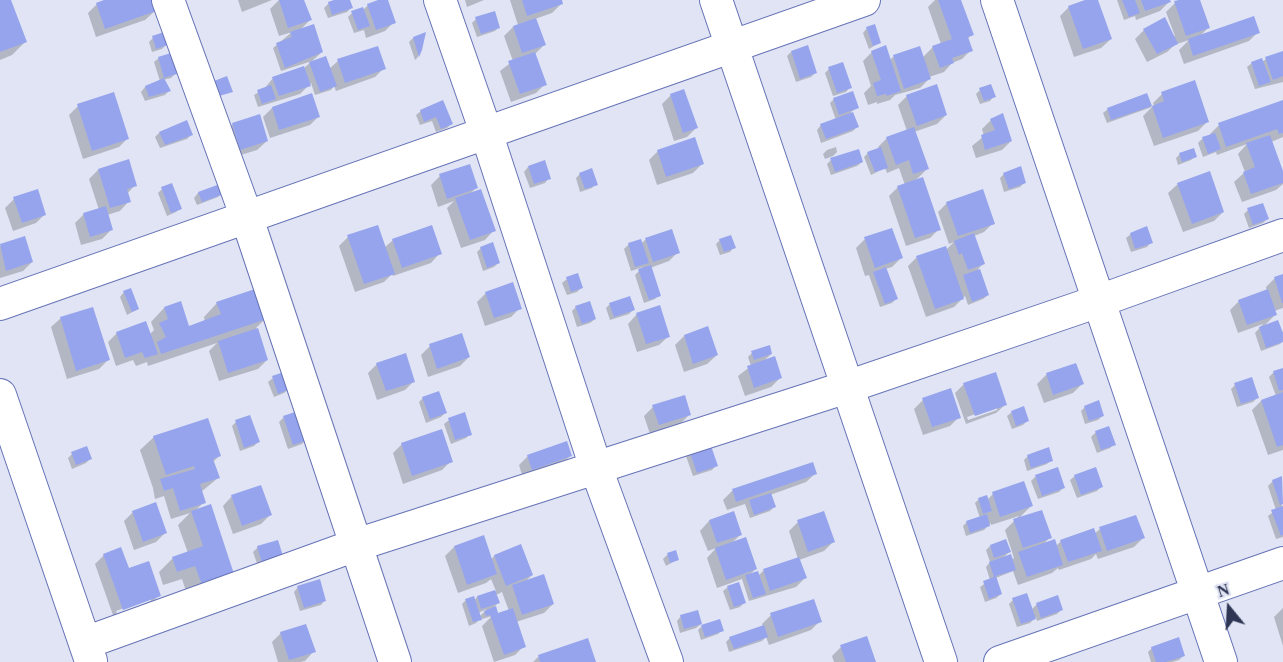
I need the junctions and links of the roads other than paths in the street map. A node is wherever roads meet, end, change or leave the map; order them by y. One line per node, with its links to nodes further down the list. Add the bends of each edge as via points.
1 (168, 0): 8 (street)
2 (440, 0): 7 (street)
3 (716, 0): 6 (street)
4 (864, 0): 6 (street)
5 (997, 0): 10 (street)
6 (732, 46): 7 (street); 12 (street)
7 (486, 132): 8 (street); 14 (street)
8 (247, 218): 11 (street); 15 (street)
9 (1283, 235): 10 (street)
10 (1099, 301): 12 (street); 17 (street)
11 (0, 304)
12 (847, 387): 14 (street); 21 (street)
13 (0, 395): 18 (street)
14 (596, 468): 15 (street); 20 (street)
15 (356, 545): 18 (street); 19 (street)
16 (1283, 563): 17 (street)
17 (1197, 592): 22 (street); 23 (street)
18 (88, 652)
19 (395, 662)
20 (667, 662)
21 (941, 662)
22 (1000, 662)
23 (1221, 662)

